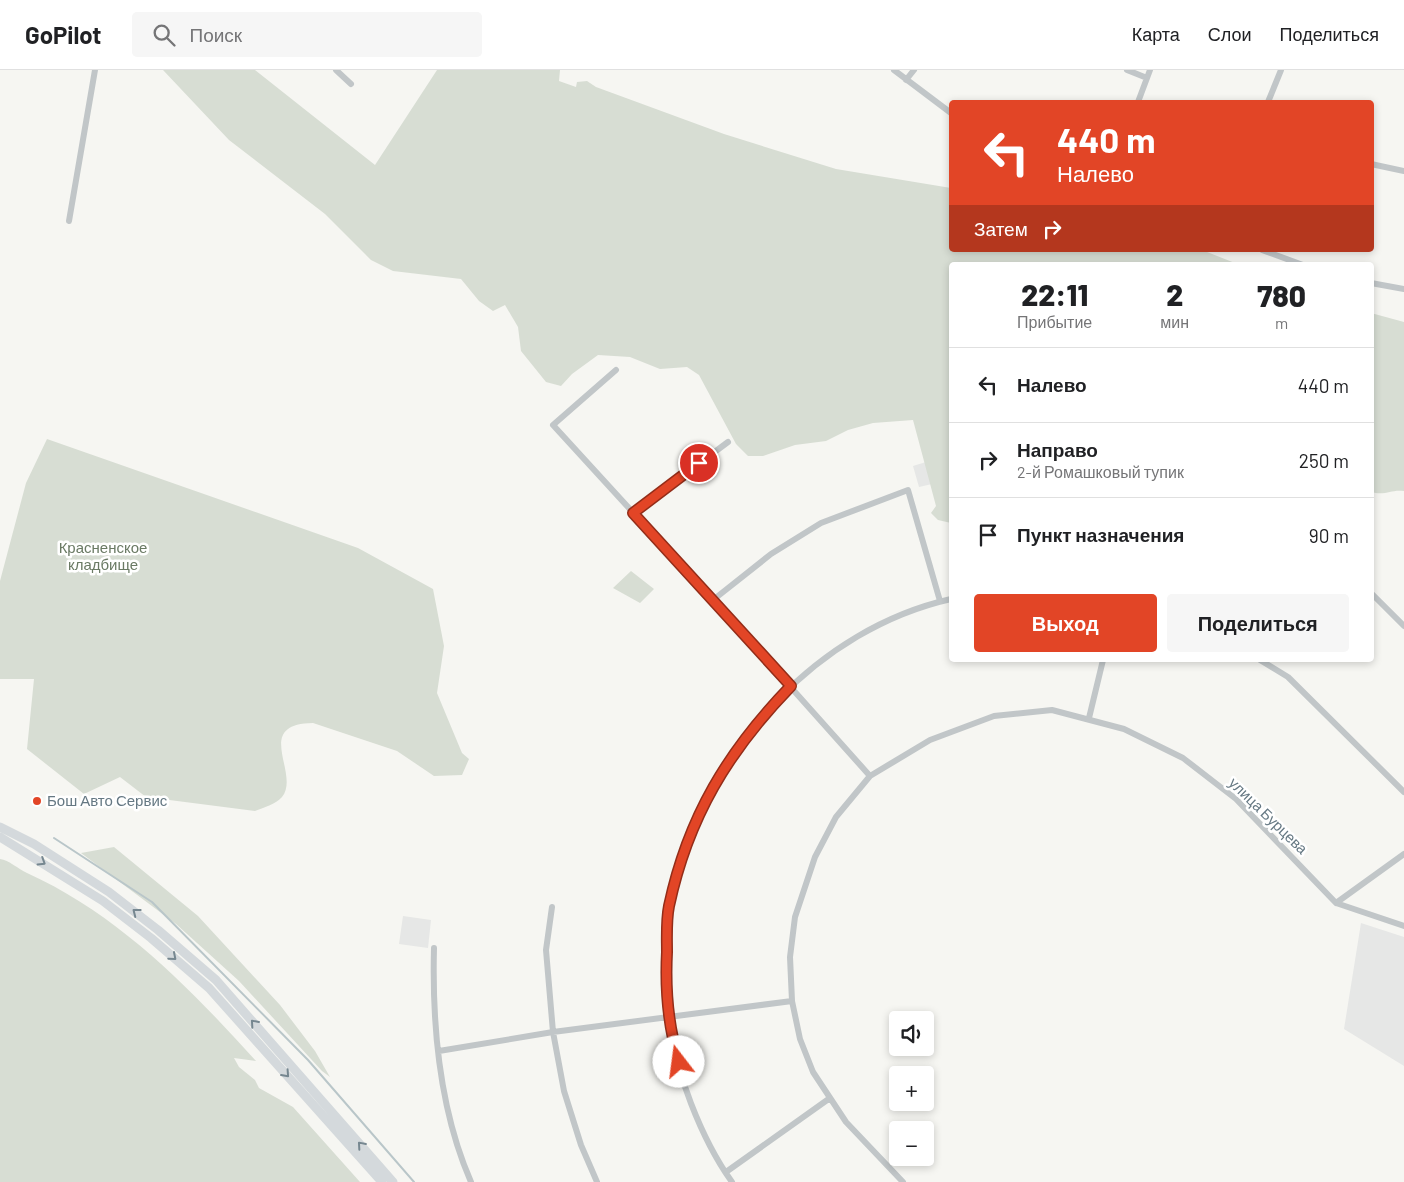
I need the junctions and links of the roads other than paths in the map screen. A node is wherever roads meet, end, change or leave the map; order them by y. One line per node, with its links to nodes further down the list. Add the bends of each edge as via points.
1 (95, 70): 16 (street)
2 (336, 70): 10 (street)
3 (894, 70): 9 (street)
4 (914, 70): 9 (street)
5 (1127, 70): 8 (street)
6 (1150, 70): 8 (street)
7 (1281, 70): 12 (street)
8 (1147, 78): 11 (street)
9 (906, 80): 13 (street)
10 (351, 84)
11 (1139, 100)
12 (1269, 100)
13 (949, 112)
14 (1374, 165): 15 (street)
15 (1404, 171)
16 (69, 221)
17 (1267, 252): 18 (street)
18 (1295, 262)
19 (1374, 283): 20 (street)
20 (1404, 289)
21 (616, 370): 23 (street, via 553,425)
22 (728, 442): 23 (street)
23 (633, 513): 26 (street)
24 (1374, 596): 28 (street)
25 (949, 599): 27 (street)
26 (713, 600): 27 (street, via 770,554 821,523 908,490); 31 (street)
27 (940, 601): 31 (street, via 872,628 835,651)
28 (1404, 626)
29 (1103, 662): 32 (street)
30 (1263, 662): 34 (street, via 1288,677)
31 (791, 686): 33 (street); 43 (street, via 757,720 719,775 686,845 668,908)
32 (1089, 718): 33 (street, улица Бурцева, via 1052,710 994,716 930,740); 38 (street, улица Бурцева, via 1124,729 1183,758 1236,799)
33 (870, 776): 42 (street, улица Бурцева, via 836,817 815,857 795,917 790,958)
34 (1404, 792)
35 (0, 827): 50 (main road, one-way to 35, via 216,980 109,892 34,844)
36 (0, 838): 49 (main road, one-way to 49, via 103,900 209,988)
37 (1404, 854): 38 (street)
38 (1336, 902): 40 (street, улица Бурцева)
39 (552, 907): 44 (street, via 546,950)
40 (1404, 926)
41 (434, 948): 45 (street, via 434,1018)
42 (792, 1001): 43 (street); 46 (street, улица Бурцева, via 800,1039)
43 (668, 1018): 44 (street); 47 (street, via 698,1123)
44 (553, 1032): 45 (street); 52 (street, via 564,1091)
45 (439, 1051): 51 (street, via 451,1120)
46 (830, 1098): 47 (street); 53 (street, улица Бурцева, via 846,1122)
47 (726, 1172): 48 (street)
48 (731, 1181)
49 (382, 1182)
50 (393, 1182)
51 (471, 1182)
52 (597, 1182)
53 (903, 1182)

